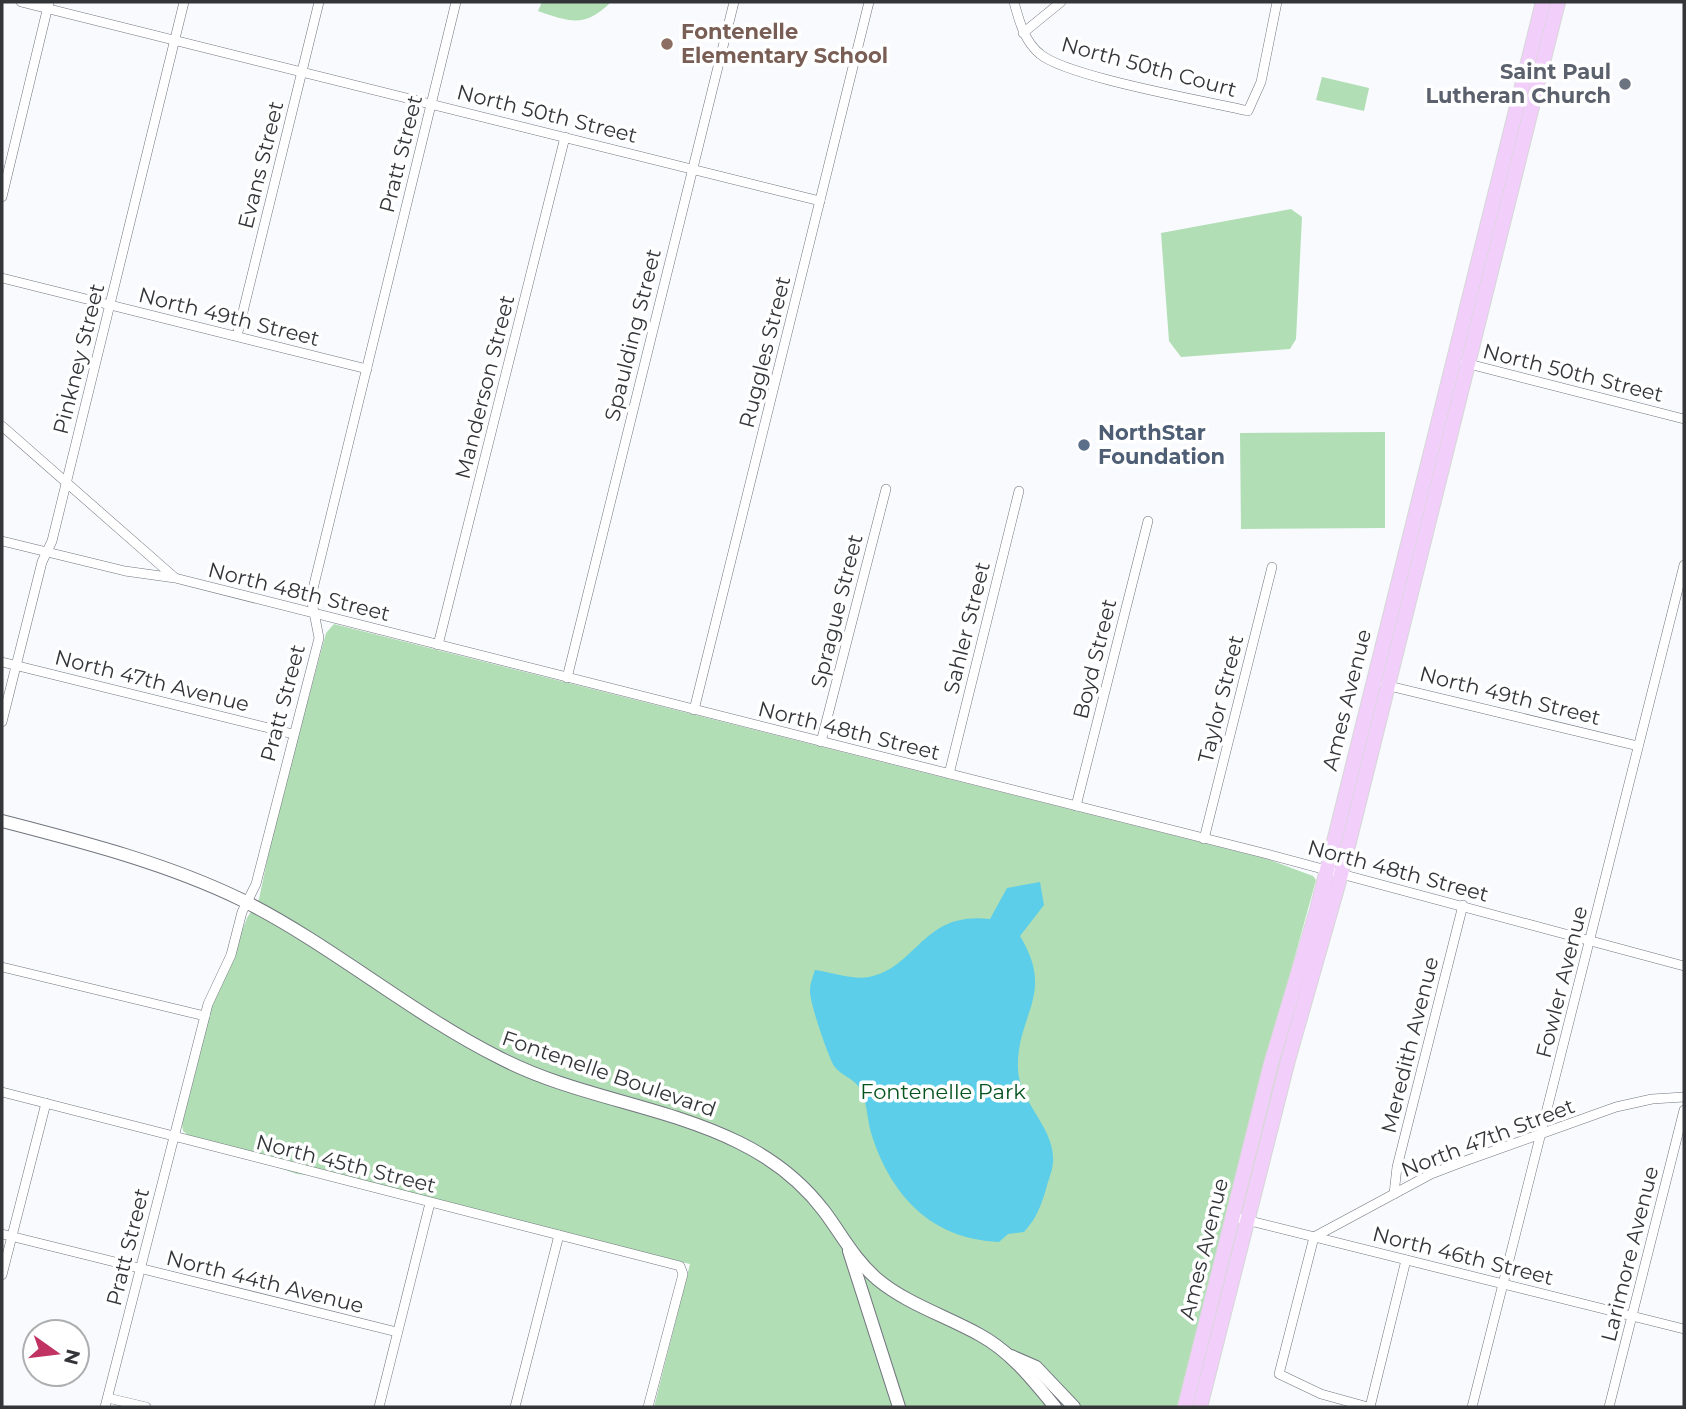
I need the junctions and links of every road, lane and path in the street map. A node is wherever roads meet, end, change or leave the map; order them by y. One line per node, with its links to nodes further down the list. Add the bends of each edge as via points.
1 (21, 2): 12 (street, North 50th Street)
2 (184, 2): 14 (street, Pinkney Street)
3 (318, 2): 15 (street, Evans Street)
4 (456, 2): 16 (street, Pratt Street)
5 (734, 2): 18 (street, Spaulding Street)
6 (869, 2): 20 (street, Ruggles Street)
7 (1014, 2): 13 (street)
8 (1061, 2): 13 (street)
9 (1277, 2): 13 (street, North 50th Court, via 1261,82 1248,111 1075,70 1040,55)
10 (1543, 2): 24 (main road, Ames Avenue)
11 (1558, 2): 24 (main road, Ames Avenue)
12 (49, 5): 14 (street, North 50th Street); 19 (street)
13 (1023, 33)
14 (174, 39): 15 (street, North 50th Street); 22 (street, Pinkney Street)
15 (302, 71): 16 (street, North 50th Street); 23 (street, Evans Street)
16 (432, 103): 17 (street, North 50th Street); 25 (street, Pratt Street)
17 (565, 136): 18 (street, North 50th Street); 38 (street, Manderson Street)
18 (692, 169): 20 (street, North 50th Street); 41 (street, Spaulding Street)
19 (2, 197)
20 (820, 201): 43 (street, Ruggles Street)
21 (2, 278): 22 (street, North 49th Street)
22 (110, 305): 23 (street, North 49th Street); 28 (street, Pinkney Street)
23 (237, 336): 25 (street, North 49th Street)
24 (1461, 362): 26 (street, North 50th Street); 42 (main road, Ames Avenue)
25 (367, 369): 37 (street, Pratt Street, via 311,597)
26 (1684, 419)
27 (2, 426): 28 (street)
28 (66, 483): 33 (street, Pinkney Street); 36 (street)
29 (886, 489): 46 (street, Sprague Street)
30 (1019, 491): 48 (street, Sahler Street)
31 (1148, 521): 49 (street, Boyd Street)
32 (2, 541): 33 (street, North 48th Street)
33 (47, 552): 36 (street, North 48th Street); 40 (street, Pinkney Street)
34 (1684, 565): 47 (street, Fowler Avenue)
35 (1272, 567): 51 (street, Taylor Street)
36 (175, 578): 37 (street, North 48th Street)
37 (313, 614): 38 (street, North 48th Street); 45 (street, Pratt Street, via 319,637)
38 (438, 645): 41 (street, North 48th Street)
39 (2, 662): 40 (street, North 47th Avenue)
40 (16, 666): 44 (street, Pinkney Street); 45 (street, North 47th Avenue)
41 (567, 678): 43 (street, North 48th Street)
42 (1381, 684): 47 (street, North 49th Street); 52 (main road, Ames Avenue)
43 (694, 710): 46 (street, North 48th Street)
44 (2, 722)
45 (293, 734): 53 (street, Pratt Street, via 256,884)
46 (821, 742): 48 (street, North 48th Street)
47 (1638, 746): 55 (street, Fowler Avenue)
48 (949, 774): 49 (street, North 48th Street)
49 (1076, 806): 51 (street, North 48th Street)
50 (2, 821): 53 (main road, Fontenelle Boulevard, via 125,854)
51 (1204, 839): 52 (street, North 48th Street)
52 (1334, 872): 54 (street, North 48th Street); 67 (main road, Ames Avenue, via 1288,1060)
53 (247, 903): 58 (street, Pratt Street); 71 (main road, Fontenelle Boulevard, via 503,1060 697,1125 754,1150 789,1174 814,1199)
54 (1463, 905): 55 (street, North 48th Street); 65 (street, Meredith Avenue)
55 (1591, 940): 56 (street, North 48th Street); 63 (street, Fowler Avenue)
56 (1684, 966)
57 (2, 967): 58 (street)
58 (205, 1016): 64 (street, Pratt Street)
59 (2, 1092): 61 (street, North 45th Street)
60 (1684, 1097): 63 (street, North 47th Street, via 1635,1102)
61 (46, 1103): 64 (street, North 45th Street); 69 (street)
62 (1684, 1110): 79 (street, Larimore Avenue)
63 (1541, 1133): 65 (street, North 47th Street, via 1453,1165); 76 (street, Fowler Avenue)
64 (174, 1136): 66 (street, North 45th Street); 73 (street, Pratt Street)
65 (1394, 1194): 70 (street, North 47th Street)
66 (430, 1203): 68 (street, North 45th Street); 81 (street)
67 (1241, 1219): 70 (street, North 46th Street); 78 (main road, Ames Avenue); 83 (main road, Ames Avenue)
68 (559, 1235): 87 (street); 88 (street, North 45th Street, via 682,1269)
69 (7, 1236): 73 (street, North 44th Avenue); 74 (street)
70 (1314, 1237): 72 (street, North 46th Street); 94 (street, via 1279,1374 1321,1394)
71 (849, 1251): 75 (main road, Fontenelle Boulevard); 77 (main road)
72 (1406, 1260): 76 (street, North 46th Street); 94 (street)
73 (140, 1269): 81 (street, North 44th Avenue); 84 (street, Pratt Street)
74 (2, 1275)
75 (878, 1280): 77 (main road, via 869,1284); 82 (main road, Fontenelle Boulevard)
76 (1503, 1284): 79 (street, North 46th Street); 95 (street, Fowler Avenue)
77 (863, 1295): 89 (main road)
78 (1212, 1302): 83 (main road, via 1217,1310); 92 (main road, Ames Avenue)
79 (1632, 1316): 80 (street, North 46th Street); 96 (street, Larimore Avenue)
80 (1684, 1329)
81 (397, 1332): 86 (street)
82 (1011, 1356): 90 (main road, Fontenelle Boulevard); 91 (main road, Fontenelle Boulevard, via 1036,1367)
83 (1205, 1388): 93 (main road, Ames Avenue)
84 (106, 1402): 85 (street)
85 (146, 1407)
86 (379, 1407)
87 (515, 1407)
88 (648, 1407)
89 (899, 1407)
90 (1055, 1407)
91 (1074, 1407)
92 (1185, 1407)
93 (1200, 1407)
94 (1369, 1407)
95 (1472, 1407)
96 (1609, 1407)

